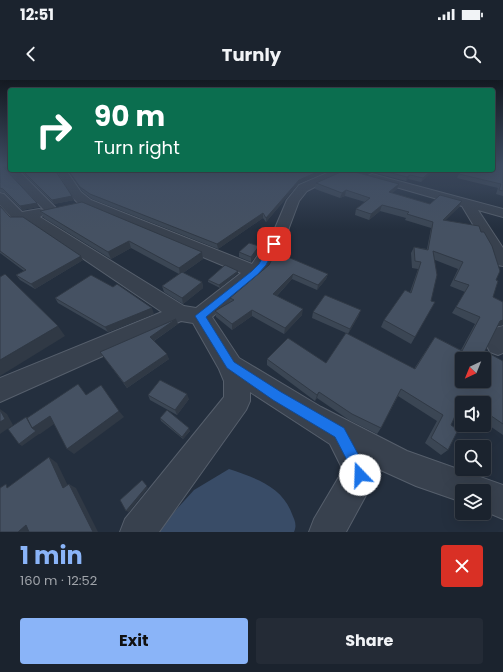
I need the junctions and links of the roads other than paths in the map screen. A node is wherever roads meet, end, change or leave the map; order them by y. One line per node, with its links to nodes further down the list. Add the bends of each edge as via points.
1 (28, 186): 8 (street)
2 (72, 186): 7 (street, via 77,194)
3 (308, 186): 12 (street, via 303,188 293,200 280,233 262,265)
4 (406, 186): 6 (street)
5 (0, 197): 10 (street, via 19,217)
6 (467, 203): 9 (street); 11 (street)
7 (74, 206): 8 (street); 12 (street)
8 (51, 210): 10 (street)
9 (503, 213)
10 (28, 215): 13 (street, via 63,239)
11 (503, 261)
12 (255, 272): 13 (street)
13 (190, 315): 14 (street); 15 (street)
14 (230, 365): 16 (street); 20 (street, via 237,380 237,401)
15 (0, 390)
16 (339, 432): 17 (street, via 396,462); 21 (street, via 360,475)
17 (457, 484)
18 (491, 497): 19 (street)
19 (503, 502)
20 (138, 532)
21 (328, 532)

